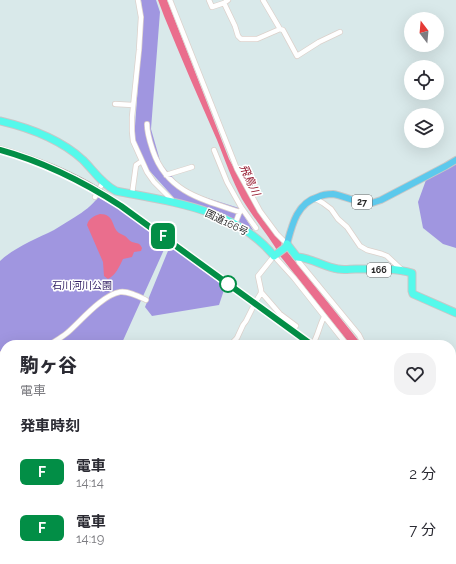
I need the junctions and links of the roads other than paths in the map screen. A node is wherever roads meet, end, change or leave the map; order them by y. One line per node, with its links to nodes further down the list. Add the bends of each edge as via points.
1 (138, 0): 9 (street, via 141,17)
2 (170, 0): 25 (street, via 237,169 260,211)
3 (209, 0): 5 (street, via 212,7)
4 (264, 0): 6 (street)
5 (226, 1): 6 (street, via 241,39 257,39)
6 (280, 28): 7 (street, via 297,56)
7 (340, 32)
8 (115, 104): 9 (street)
9 (133, 105): 14 (street, via 133,141)
10 (0, 121): 17 (highway, 国道166号, via 60,142)
11 (148, 124): 16 (street, via 147,131 156,160)
12 (214, 150): 22 (street)
13 (456, 160): 20 (main road, 27, via 371,203 332,194)
14 (142, 161): 18 (street, via 136,165); 21 (street, via 154,182)
15 (188, 167): 16 (street)
16 (166, 175): 22 (street, via 187,193)
17 (103, 182): 18 (highway, 国道166号, via 116,192); 19 (street)
18 (132, 194): 21 (highway, 国道166号)
19 (95, 197)
20 (314, 198): 25 (main road, 27, via 300,209); 28 (street, via 323,203 348,227 360,246 387,256)
21 (175, 203): 23 (highway, 国道166号, via 210,212)
22 (241, 210): 23 (street); 24 (street)
23 (235, 224): 26 (highway, 国道166号, via 256,237)
24 (256, 228)
25 (286, 245): 26 (highway); 27 (highway)
26 (276, 255): 29 (street, via 258,276); 32 (street)
27 (297, 257): 28 (highway, 166, via 336,269); 38 (street)
28 (404, 271): 31 (highway, 166, via 412,273 413,294)
29 (261, 292): 33 (street, via 280,314); 35 (street)
30 (146, 300): 34 (street, via 130,293 112,294)
31 (456, 313)
32 (324, 317): 36 (street); 37 (street)
33 (296, 326)
34 (57, 340)
35 (235, 340)
36 (315, 340)
37 (343, 340)
38 (361, 340)

